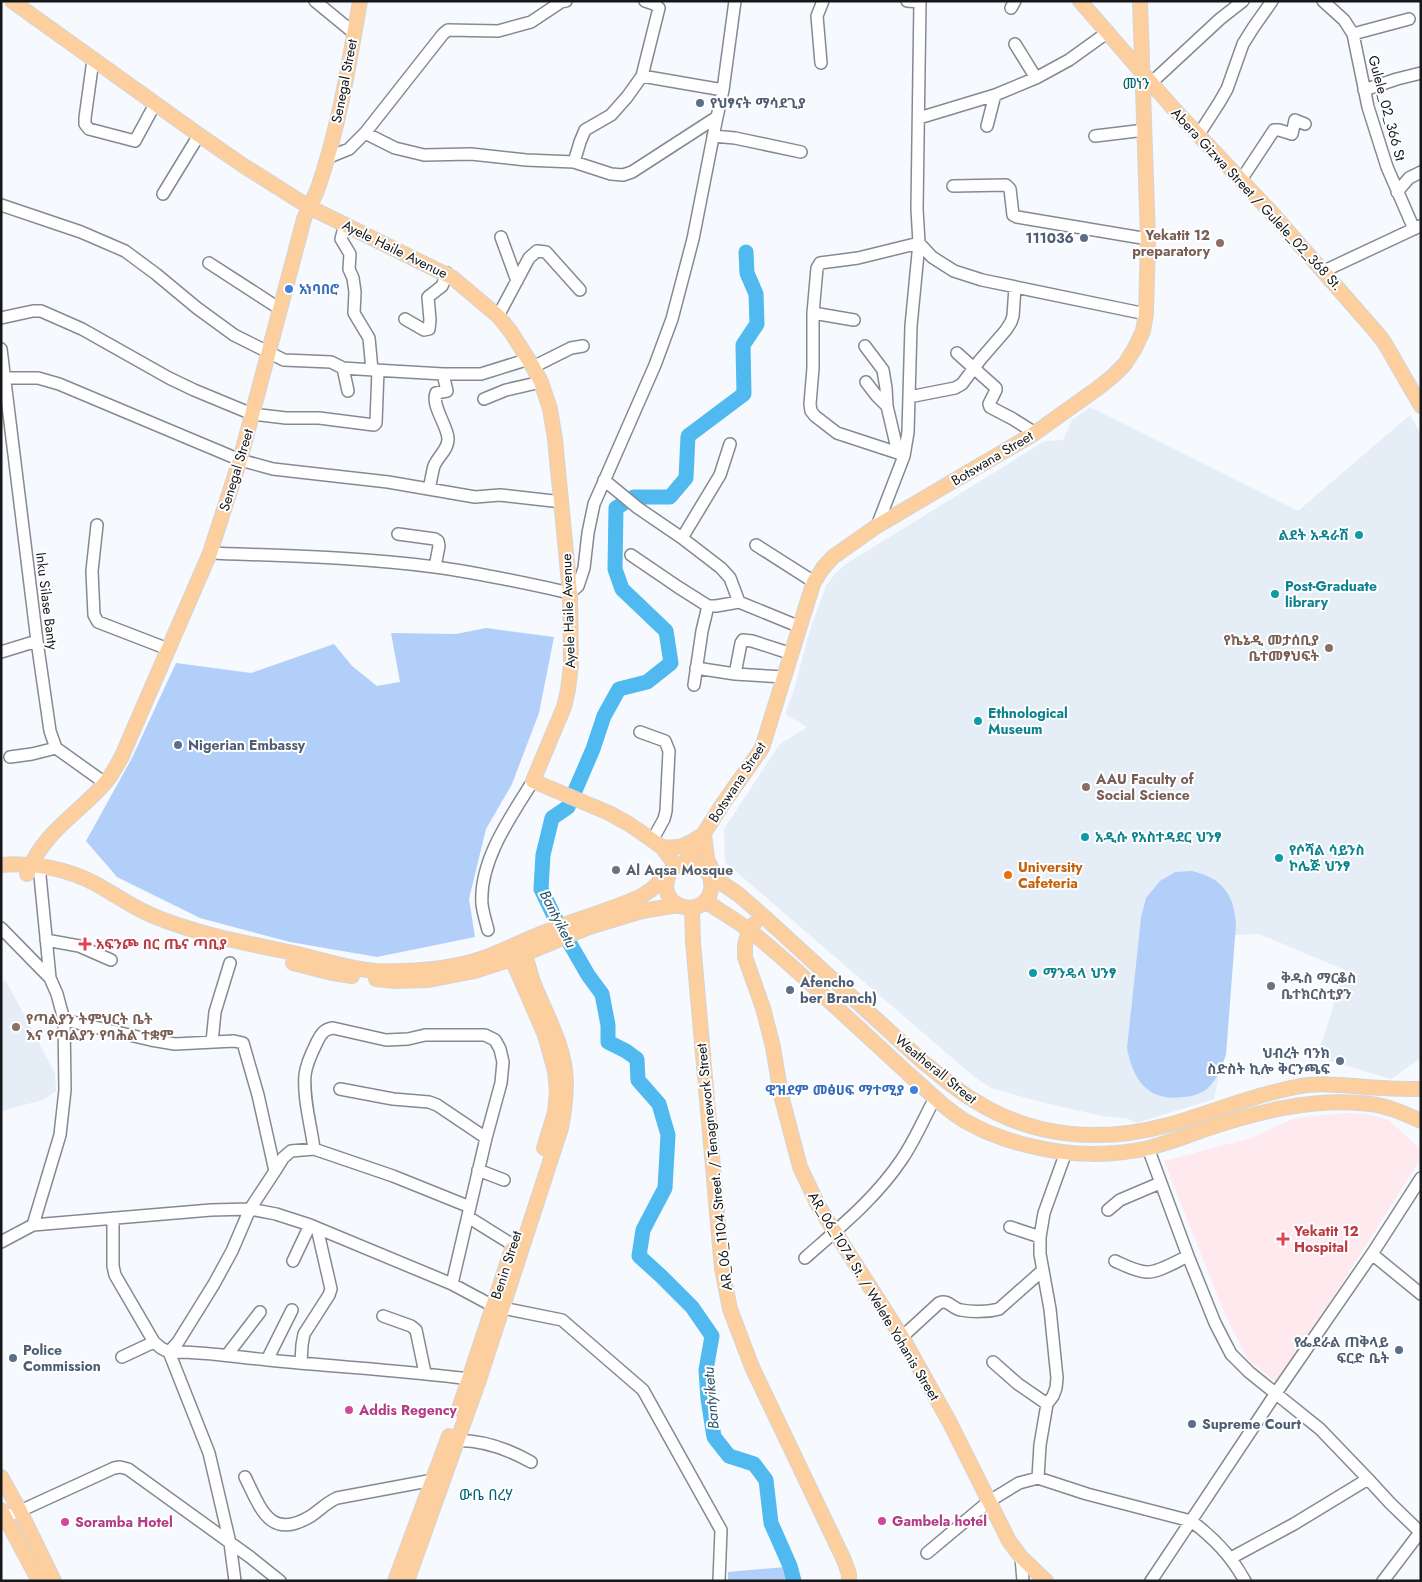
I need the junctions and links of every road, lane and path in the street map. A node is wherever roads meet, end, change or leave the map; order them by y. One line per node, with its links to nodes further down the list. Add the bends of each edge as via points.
1 (12, 1): 20 (main road, Ayele Haile Avenue)
2 (315, 1): 17 (street)
3 (360, 1): 17 (main road, Senegal Street)
4 (566, 1): 35 (street, via 531,22 498,31 448,30)
5 (645, 1): 23 (street, via 660,8)
6 (735, 1): 26 (street)
7 (823, 1): 21 (street, via 817,16)
8 (907, 1): 14 (street)
9 (1080, 1): 16 (main road, Abera Gizwa Street / Gulele_02_368 St.)
10 (1140, 1): 25 (main road, Botswana Street)
11 (1243, 1): 25 (street)
12 (1272, 1): 36 (street, via 1243,44 1227,89)
13 (1323, 1): 18 (street, Gulele_02_366 St, via 1344,20)
14 (920, 2): 31 (street)
15 (1409, 19): 18 (street)
16 (1108, 32): 24 (street, via 1069,60); 25 (main road, Abera Gizwa Street / Gulele_02_368 St.)
17 (354, 33): 41 (main road, Senegal Street)
18 (1353, 34): 27 (street, Gulele_02_366 St)
19 (1015, 44): 24 (street)
20 (93, 60): 29 (main road, Ayele Haile Avenue); 29 (street, via 84,118 89,129 134,141)
21 (821, 63)
22 (1421, 73): 27 (street)
23 (642, 76): 26 (street); 42 (street, via 628,97 610,114 585,130)
24 (1036, 78): 28 (street)
25 (1147, 79): 34 (main road, Botswana Street); 36 (main road, Abera Gizwa Street / Gulele_02_368 St.)
26 (723, 90): 30 (street)
27 (1364, 90): 46 (street, Gulele_02_366 St, via 1386,168)
28 (995, 95): 31 (street); 33 (street)
29 (156, 104): 37 (main road, Ayele Haile Avenue)
30 (716, 117): 38 (street); 42 (street, via 632,172 611,174)
31 (919, 118): 54 (street)
32 (1305, 124): 44 (street, via 1295,120 1292,134 1274,130)
33 (987, 126)
34 (1145, 130): 39 (street); 53 (main road, Botswana Street)
35 (366, 133): 41 (street, via 349,149); 42 (street, via 395,148 424,154 471,154)
36 (1199, 134): 44 (main road, Abera Gizwa Street / Gulele_02_368 St.)
37 (199, 135): 47 (street); 49 (main road, Ayele Haile Avenue)
38 (713, 136): 40 (street); 91 (street, via 693,239 672,319)
39 (1095, 136)
40 (801, 152)
41 (327, 158): 49 (main road, Senegal Street)
42 (574, 162)
43 (1421, 172): 46 (street, via 1409,178)
44 (1241, 180): 56 (main road, Abera Gizwa Street / Gulele_02_368 St.)
45 (953, 186): 53 (street, via 1006,185 1010,189 1013,215 1017,217)
46 (1398, 192): 51 (street, Gulele_02_366 St)
47 (163, 194)
48 (1, 204): 71 (street, via 126,251 234,335)
49 (310, 207): 50 (main road, Ayele Haile Avenue); 61 (main road, Senegal Street)
50 (345, 224): 57 (main road, Ayele Haile Avenue); 75 (street, via 341,239 351,256 349,269 355,292 353,309 369,338)
51 (1417, 227): 56 (street)
52 (500, 237): 58 (street)
53 (1148, 239): 63 (main road, Botswana Street)
54 (919, 243): 59 (street, via 932,257 954,270); 62 (street, via 820,264); 82 (street, via 911,326)
55 (209, 263): 61 (street)
56 (1324, 270): 85 (main road, Abera Gizwa Street / Gulele_02_368 St., via 1384,342)
57 (446, 273): 64 (main road, Ayele Haile Avenue); 66 (street, via 442,286 428,297 429,329 424,330)
58 (517, 281): 60 (street, via 532,254 542,250); 64 (street)
59 (1015, 287): 63 (street); 76 (street, via 1011,322)
60 (580, 290)
61 (280, 309): 71 (main road, Senegal Street)
62 (813, 313): 67 (street); 89 (street, via 811,411 837,433)
63 (1146, 314): 87 (main road, Botswana Street, via 1143,331 1124,364 1098,388)
64 (498, 316): 73 (main road, Ayele Haile Avenue)
65 (1, 318): 86 (street, via 41,311 82,329 169,378)
66 (405, 318)
67 (854, 320)
68 (583, 346): 73 (street)
69 (865, 346): 84 (street, via 883,370)
70 (1, 349): 78 (street, Inku Silase Banty)
71 (268, 353): 74 (street, via 284,360 331,362); 86 (main road, Senegal Street)
72 (957, 353): 76 (street)
73 (531, 363): 77 (street, via 485,373); 79 (main road, Ayele Haile Avenue)
74 (343, 368): 75 (street); 81 (street)
75 (375, 370): 77 (street); 86 (street, via 378,403 374,425)
76 (974, 370): 82 (street, via 955,388); 87 (street, via 996,388 990,407)
77 (443, 374): 92 (street, via 447,392 435,397 448,443 435,464)
78 (5, 378): 90 (street, via 38,378 59,384); 107 (street, Inku Silase Banty)
79 (541, 382): 83 (street); 93 (main road, Ayele Haile Avenue, via 550,409)
80 (866, 382): 84 (street)
81 (348, 391)
82 (909, 397): 89 (street, via 908,432)
83 (484, 399)
84 (887, 406): 89 (street)
85 (1421, 406)
86 (252, 414): 90 (main road, Senegal Street)
87 (1035, 433): 95 (main road, Botswana Street)
88 (730, 444): 97 (street, via 720,474)
89 (901, 454): 95 (street)
90 (240, 460): 92 (street, via 273,469); 99 (main road, Senegal Street)
91 (604, 480): 97 (street); 103 (street, via 594,504 581,579)
92 (429, 489): 93 (street, via 475,497 514,496)
93 (562, 502): 103 (main road, Ayele Haile Avenue)
94 (97, 525): 108 (street, via 92,570 94,615 98,622)
95 (877, 526): 102 (main road, Botswana Street, via 833,557)
96 (398, 534): 101 (street, via 438,541)
97 (682, 538): 104 (street, via 730,578)
98 (756, 545): 102 (street)
99 (210, 553): 101 (street, via 386,561); 108 (main road, Senegal Street)
100 (630, 555): 105 (street)
101 (435, 567): 103 (street, via 507,578)
102 (814, 582): 106 (main road, Botswana Street)
103 (570, 593): 119 (main road, Ayele Haile Avenue, via 568,690)
104 (739, 602): 105 (street); 106 (street)
105 (708, 606): 111 (street)
106 (800, 627): 110 (main road, Botswana Street)
107 (37, 641): 109 (street); 116 (street, Inku Silase Banty, via 47,714)
108 (168, 649): 118 (main road, Senegal Street, via 122,756)
109 (1, 652)
110 (792, 654): 112 (street, via 743,640); 113 (main road, Botswana Street)
111 (696, 668): 112 (street); 114 (street)
112 (734, 674): 113 (street)
113 (784, 677): 120 (main road, Botswana Street, via 762,748)
114 (694, 685)
115 (640, 732): 121 (street, via 665,742 669,751 666,811)
116 (56, 748): 117 (street); 118 (street)
117 (10, 757)
118 (100, 780): 124 (main road, Senegal Street, via 38,850)
119 (533, 781): 121 (main road, via 609,813); 133 (street, via 497,842 484,878 482,906)
120 (704, 834): 121 (main road, via 682,847); 123 (main road, Botswana Street); 126 (main road)
121 (658, 843): 123 (main road)
122 (1, 865): 124 (main road)
123 (677, 867): 126 (main road, via 698,865); 128 (main road, via 667,879 666,886 668,894); 131 (main road, Botswana Street, via 640,897)
124 (34, 870): 125 (main road); 135 (main road, via 58,869 80,876); 136 (street)
125 (1, 874)
126 (713, 877): 127 (main road); 130 (main road, Weatherall Street)
127 (706, 901): 129 (main road); 134 (main road)
128 (678, 905): 129 (main road); 131 (main road)
129 (692, 908): 220 (main road, AR_06_1104 Street. / Tenagnework Street, via 722,1270 728,1301 752,1367 844,1560)
130 (761, 914): 134 (main road); 147 (main road, Weatherall Street, via 923,1062 976,1102 1008,1118 1054,1132 1113,1136 1170,1125)
131 (586, 922): 137 (main road)
132 (1, 928): 142 (street)
133 (488, 930)
134 (749, 930): 150 (main road); 169 (main road, AR_06_1074 St. / Welete Yohanis Street, via 745,957 765,1015 798,1158 810,1189)
135 (185, 933): 138 (main road, via 374,971 447,967); 141 (main road, via 332,973 375,979 429,980)
136 (46, 940): 139 (street, via 79,946); 142 (street)
137 (543, 941): 138 (main road); 143 (main road, via 534,961)
138 (516, 951): 141 (main road); 143 (main road, Benin Street); 144 (main road, Benin Street)
139 (111, 960)
140 (230, 963): 146 (street, via 215,1012)
141 (486, 967): 144 (main road, via 504,971)
142 (50, 978): 145 (street)
143 (533, 982): 172 (main road, Benin Street, via 560,1046 566,1082 561,1128)
144 (527, 994): 172 (main road, Benin Street, via 545,1035 557,1091 555,1112)
145 (64, 1020): 146 (street, via 175,1044); 166 (street, via 65,1090 60,1136)
146 (212, 1042): 158 (street, via 243,1043)
147 (1298, 1086): 149 (main road, Weatherall Street, via 1323,1084); 151 (main road)
148 (340, 1089): 153 (street, via 429,1102)
149 (1421, 1089)
150 (935, 1098): 156 (main road, via 957,1116 984,1130 1037,1148); 169 (street, via 902,1159 860,1210)
151 (1300, 1104): 152 (main road, via 1373,1104); 154 (main road)
152 (1421, 1121)
153 (486, 1138): 155 (street, via 501,1083 503,1062 495,1040 485,1035 462,1034 386,1040 326,1028 305,1073); 157 (street)
154 (1148, 1148): 156 (main road); 161 (street)
155 (314, 1149): 158 (street, via 290,1151); 164 (street, via 393,1176)
156 (1066, 1152): 170 (street, via 1044,1213)
157 (478, 1170): 160 (street); 164 (street)
158 (275, 1171): 162 (street)
159 (1421, 1178): 173 (street)
160 (504, 1180)
161 (1160, 1182): 163 (street, via 1120,1200); 174 (street)
162 (250, 1209): 165 (street); 167 (street); 187 (street, via 214,1284)
163 (1108, 1210)
164 (469, 1212): 172 (street); 179 (street)
165 (112, 1218): 166 (street); 186 (street, via 115,1275)
166 (33, 1225): 171 (street)
167 (314, 1226): 176 (street); 179 (street); 192 (street, via 331,1289 304,1334)
168 (1010, 1227): 170 (street)
169 (834, 1232): 175 (street); 185 (main road, AR_06_1074 St. / Welete Yohanis Street)
170 (1040, 1238): 178 (street)
171 (1, 1242)
172 (518, 1246): 181 (main road, Benin Street)
173 (1372, 1254): 180 (street); 195 (street)
174 (1188, 1256): 177 (street, via 1146,1272); 195 (street, via 1231,1354)
175 (806, 1258)
176 (293, 1261)
177 (1115, 1261)
178 (1042, 1271): 185 (street, via 999,1309 961,1310 944,1301); 196 (street, via 1050,1309 1057,1378 1053,1396)
179 (452, 1284): 181 (street)
180 (1421, 1294)
181 (498, 1307): 194 (main road, Benin Street); 197 (main road, Benin Street); 219 (street, via 562,1320 643,1390 721,1530)
182 (292, 1310): 190 (street)
183 (260, 1312): 188 (street)
184 (383, 1316): 193 (street, via 416,1330)
185 (902, 1338): 204 (main road, AR_06_1074 St. / Welete Yohanis Street, via 949,1421)
186 (154, 1342): 187 (street); 189 (street)
187 (169, 1352): 188 (street); 209 (street, via 209,1453)
188 (227, 1355): 190 (street)
189 (122, 1357)
190 (267, 1360): 192 (street)
191 (993, 1362): 196 (street)
192 (301, 1363): 193 (street)
193 (425, 1373): 194 (street)
194 (469, 1379): 197 (main road, Benin Street)
195 (1276, 1393): 202 (street, via 1320,1429); 207 (street)
196 (1046, 1404): 201 (street)
197 (453, 1440): 198 (street, via 494,1445); 203 (main road, Benin Street)
198 (531, 1462)
199 (1, 1477): 205 (main road)
200 (245, 1477): 203 (street, via 261,1510 275,1524 287,1526 301,1522 326,1502 337,1498)
201 (1038, 1478): 204 (street, via 1019,1483); 207 (street)
202 (1368, 1479): 208 (street); 212 (street)
203 (438, 1481): 217 (main road, Benin Street); 218 (main road, Benin Street)
204 (988, 1502): 210 (street); 211 (main road, AR_06_1074 St. / Welete Yohanis Street)
205 (20, 1511): 206 (street); 209 (street, via 120,1467 128,1469); 214 (main road)
206 (3, 1515): 213 (main road)
207 (1191, 1521): 212 (street); 223 (street)
208 (1420, 1531): 225 (street)
209 (230, 1544): 215 (street); 216 (street)
210 (927, 1553)
211 (1021, 1557): 221 (street); 222 (main road, AR_06_1074 St. / Welete Yohanis Street)
212 (1231, 1558): 224 (street)
213 (39, 1581)
214 (54, 1581)
215 (235, 1581)
216 (280, 1581)
217 (395, 1581)
218 (407, 1581)
219 (719, 1581)
220 (849, 1581)
221 (1023, 1581)
222 (1046, 1581)
223 (1151, 1581)
224 (1246, 1581)
225 (1382, 1581)

